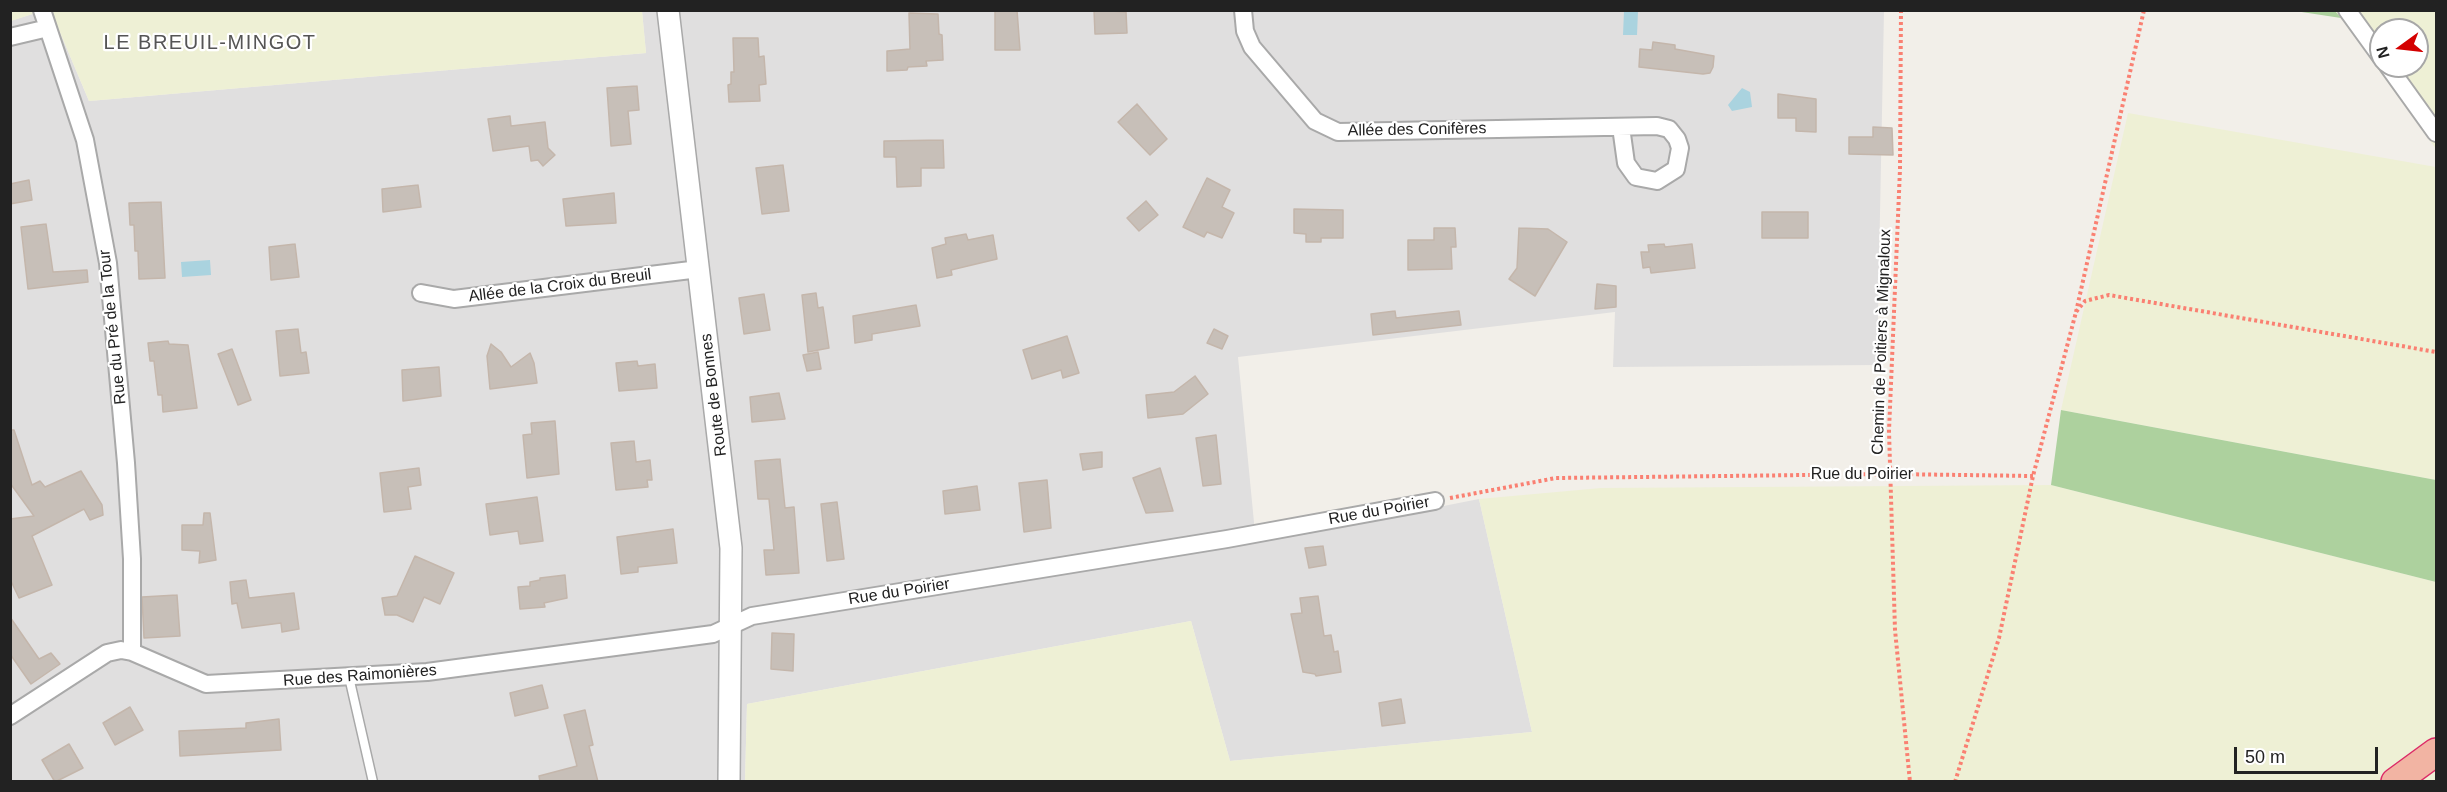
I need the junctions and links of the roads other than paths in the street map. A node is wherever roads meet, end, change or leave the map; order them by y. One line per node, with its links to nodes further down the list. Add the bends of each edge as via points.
1 (42, 10): 5 (street, Rue du Pré de la Tour)
2 (668, 10): 11 (street, Route de Bonnes)
3 (1243, 10): 9 (street, Allée des Conifères, via 1245,31 1252,47 1315,121 1338,132)
4 (2347, 10): 7 (street)
5 (48, 28): 6 (street); 15 (street, Rue du Pré de la Tour, via 85,140 108,263 127,475)
6 (10, 37)
7 (2369, 40)
8 (2397, 78): 10 (street)
9 (1622, 127)
10 (2436, 133)
11 (699, 269): 12 (street, Allée de la Croix du Breuil, via 454,299); 14 (street, Route de Bonnes, via 731,548)
12 (421, 293)
13 (1435, 501): 14 (street, Rue du Poirier, via 1216,541 752,616)
14 (732, 625): 16 (street, Rue des Raimonières, via 713,634 427,672); 20 (street, Route de Bonnes)
15 (132, 652): 16 (street, Rue des Raimonières, via 206,684); 17 (street, via 107,653)
16 (349, 677): 19 (lane)
17 (10, 716)
18 (2436, 752): 21 (highway)
19 (373, 782)
20 (729, 782)
21 (2396, 782)

